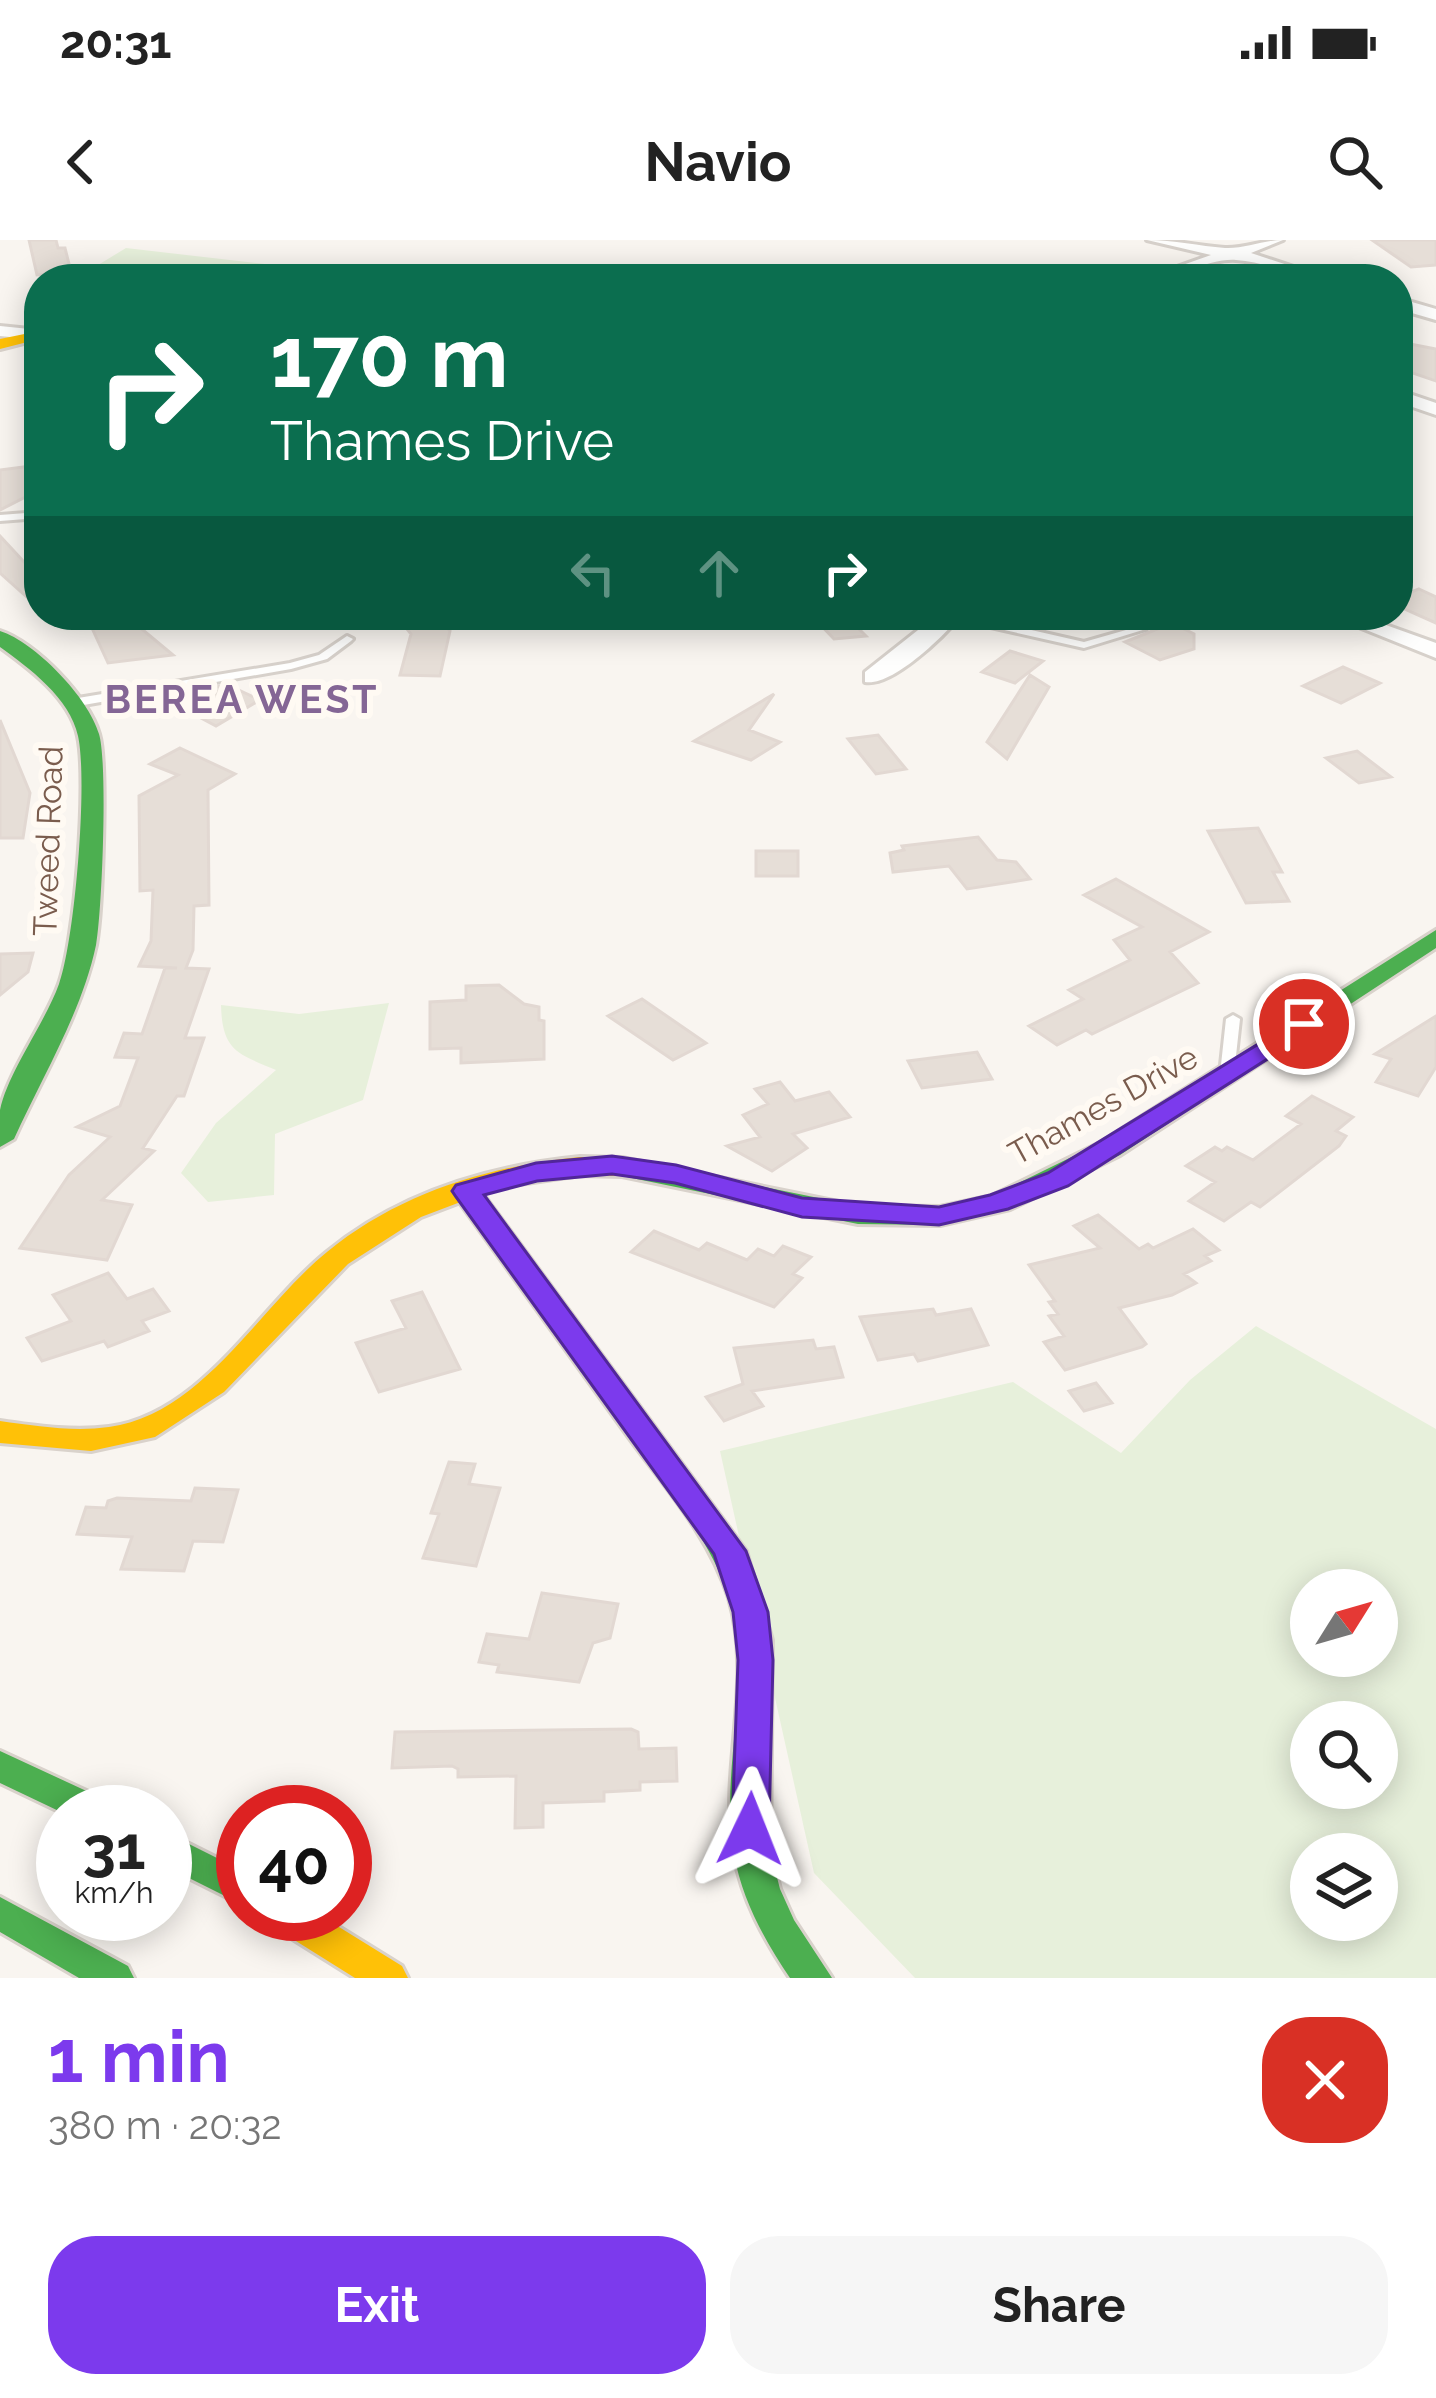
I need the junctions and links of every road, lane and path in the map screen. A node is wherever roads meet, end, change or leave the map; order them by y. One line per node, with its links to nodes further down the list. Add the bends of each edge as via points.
1 (1155, 240): 3 (street)
2 (1275, 240): 3 (street)
3 (1229, 253): 4 (street); 5 (street)
4 (1196, 264)
5 (1268, 264)
6 (935, 630): 13 (street)
7 (1018, 630): 8 (lane, via 1084,645)
8 (1133, 630)
9 (1379, 630): 12 (street)
10 (0, 637): 14 (main road, Tweed Road, via 43,668)
11 (347, 639): 14 (lane, via 291,666)
12 (1436, 651)
13 (873, 677)
14 (72, 703): 18 (main road, Tweed Road, via 89,734 84,942)
15 (1436, 937): 17 (main road, Thames Drive)
16 (1233, 1019): 17 (lane)
17 (1227, 1076): 19 (main road, Thames Drive, via 1058,1180 939,1216 802,1208 612,1165 536,1172)
18 (0, 1139)
19 (466, 1191): 20 (main road, Thames Drive, via 377,1227 341,1253 223,1383 178,1415 90,1442); 27 (main road, via 729,1551 751,1612 755,1660 756,1882 782,1941)
20 (0, 1432)
21 (0, 1766): 22 (main road)
22 (39, 1785)
23 (0, 1913): 25 (main road)
24 (329, 1941): 26 (main road)
25 (114, 1978)
26 (388, 1978)
27 (812, 1978)

